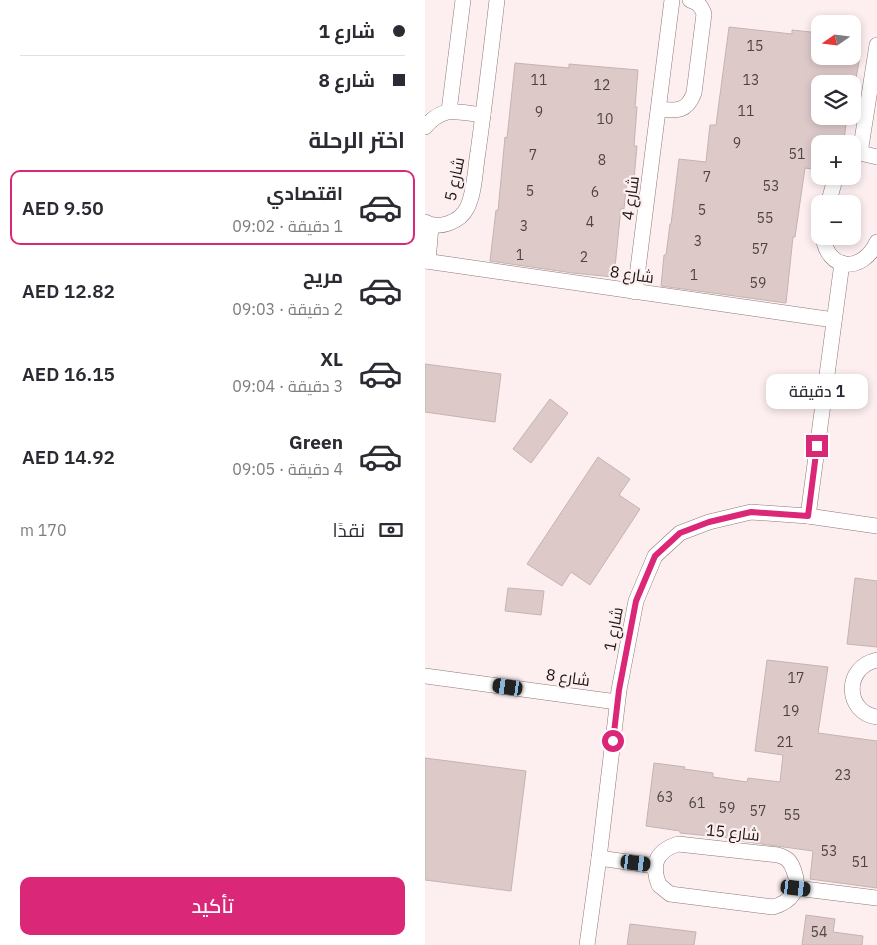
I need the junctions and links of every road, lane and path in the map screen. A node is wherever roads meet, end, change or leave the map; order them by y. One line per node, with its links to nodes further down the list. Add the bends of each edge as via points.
1 (463, 0): 7 (street)
2 (497, 0): 8 (street, شارع 5)
3 (672, 0): 6 (street, شارع 4)
4 (690, 0): 6 (street, via 702,7 704,14 694,93 684,108 675,111)
5 (877, 45): 10 (street)
6 (659, 109): 18 (street, شارع 4)
7 (449, 111): 8 (street); 9 (street, via 433,117)
8 (483, 115): 13 (street, شارع 5, via 468,206 457,220 448,224)
9 (425, 127)
10 (860, 135)
11 (861, 156): 12 (street)
12 (877, 157)
13 (428, 224): 16 (street, شارع 5)
14 (877, 242): 17 (street, via 865,259 856,264)
15 (825, 245): 17 (street)
16 (427, 261): 18 (street, شارع 8)
17 (841, 263): 19 (street)
18 (635, 292): 19 (street, شارع 8)
19 (834, 320): 20 (street)
20 (808, 516): 21 (street, شارع 1); 24 (street, شارع 1, via 751,512 709,522 680,533 655,556 636,601)
21 (877, 526)
22 (877, 660): 25 (street, via 861,666 853,685 853,696 858,706)
23 (425, 676): 24 (street, شارع 8)
24 (617, 702): 26 (street, شارع 1)
25 (877, 717)
26 (599, 858): 27 (street); 30 (street, شارع 1)
27 (655, 866): 28 (street, via 659,885 670,894 773,907 790,899); 28 (street, شارع 15, via 659,854 678,844 778,855 788,860 793,868)
28 (796, 888): 29 (street)
29 (877, 898)
30 (587, 945)

